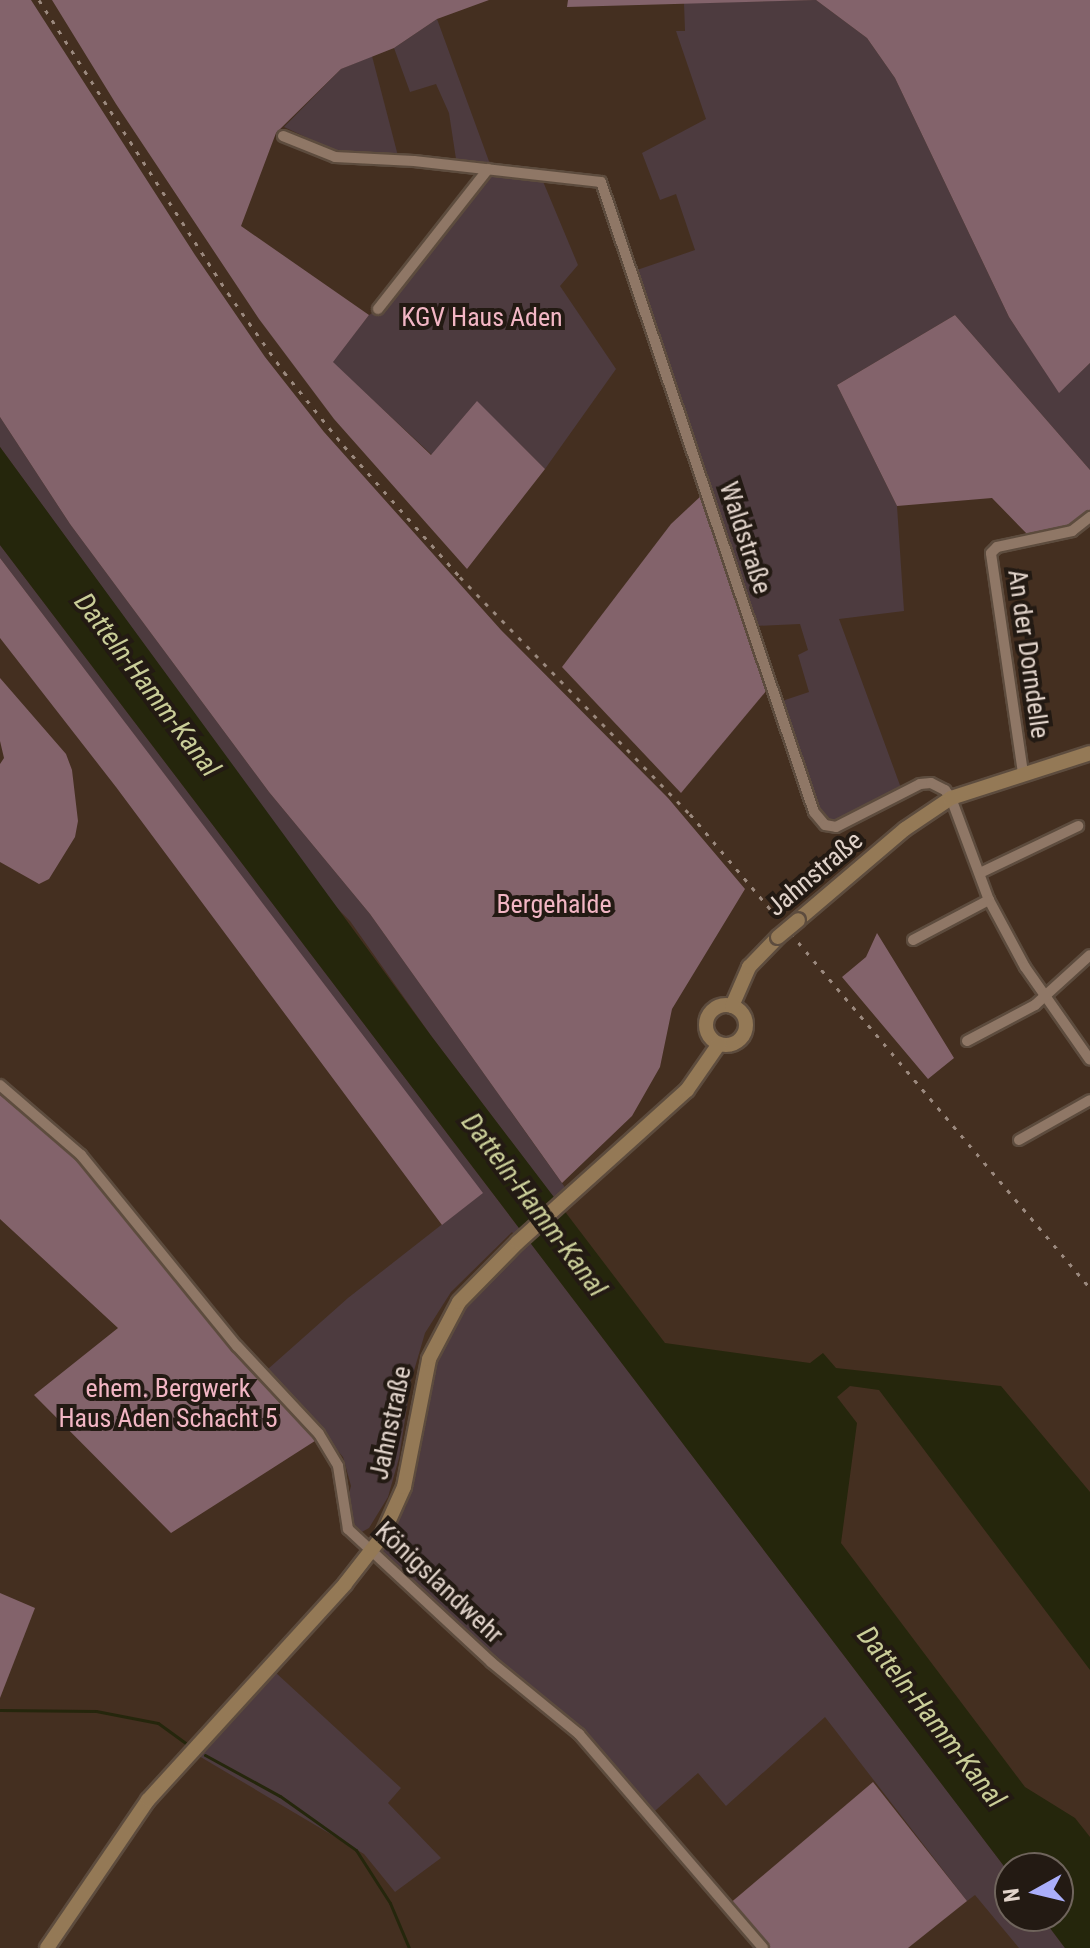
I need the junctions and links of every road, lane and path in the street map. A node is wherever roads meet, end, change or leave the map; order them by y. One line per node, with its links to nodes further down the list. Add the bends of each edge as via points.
1 (283, 136): 2 (street, via 335,157)
2 (488, 169): 3 (street); 7 (street, Waldstraße, via 601,182 814,812 825,825 836,827 925,783 940,787)
3 (378, 309)
4 (1090, 517): 6 (street, An der Dorndelle, via 1072,531 997,547 991,553)
5 (1090, 753): 6 (main road, Jahnstraße)
6 (1023, 773): 7 (main road, Jahnstraße)
7 (951, 798): 9 (street); 14 (main road, Jahnstraße, bridge, via 905,829 778,937 749,967)
8 (1078, 826): 9 (street)
9 (980, 873): 10 (street)
10 (989, 900): 11 (street); 13 (street)
11 (913, 940)
12 (1090, 955): 13 (street)
13 (1044, 997): 15 (street); 17 (street)
14 (732, 1006): 16 (main road, via 721,1006 708,1017 709,1036); 16 (main road, via 744,1017 744,1034 730,1045)
15 (967, 1041)
16 (719, 1044): 21 (main road, Jahnstraße, via 687,1090 469,1291 437,1340 423,1378 404,1487)
17 (1090, 1060)
18 (0, 1085): 21 (street, Königslandwehr, via 81,1155 237,1346 319,1434 338,1466 348,1529)
19 (1090, 1100): 20 (street)
20 (1019, 1140)
21 (371, 1552): 22 (main road, Jahnstraße, via 148,1800); 23 (street, Königslandwehr, via 579,1734)
22 (47, 1948)
23 (763, 1948)

